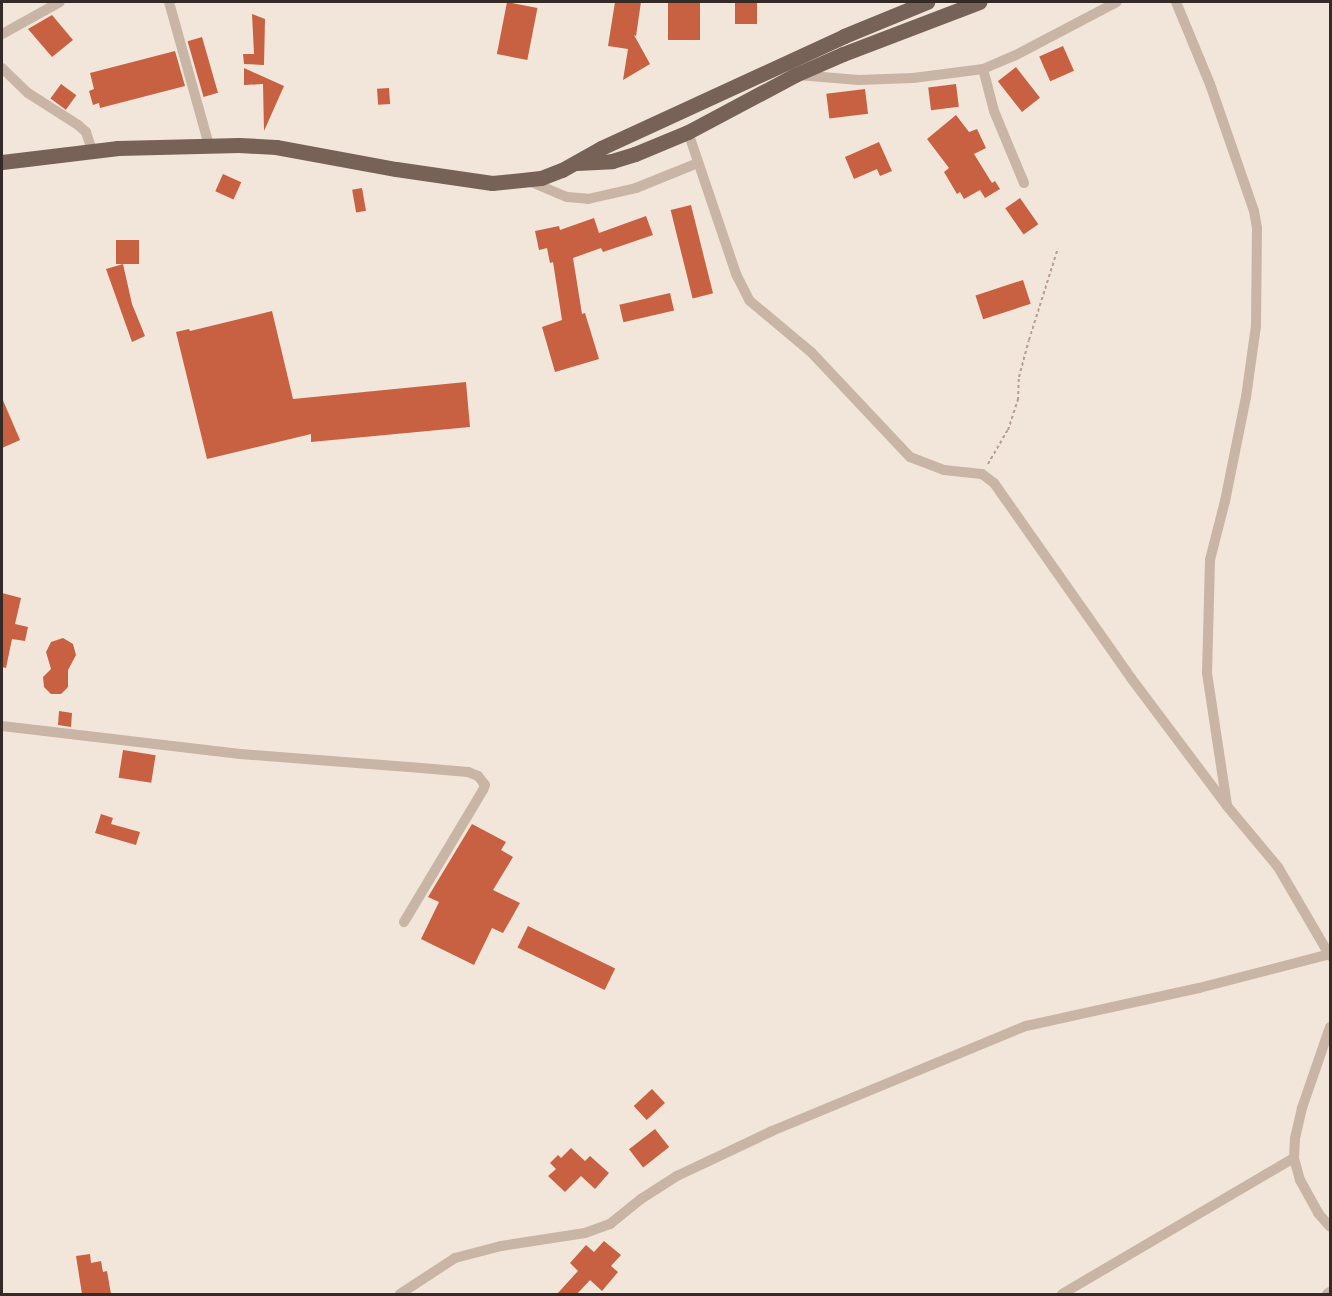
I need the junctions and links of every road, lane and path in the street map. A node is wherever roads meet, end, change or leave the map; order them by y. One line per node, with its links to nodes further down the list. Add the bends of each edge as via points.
1 (60, 2): 7 (street)
2 (169, 2): 12 (street)
3 (927, 2): 15 (main road, via 824,45 601,148)
4 (979, 2): 10 (main road)
5 (1117, 2): 9 (street, via 1014,57)
6 (1176, 2): 22 (street, via 1210,84 1257,228 1255,338 1210,560 1207,673)
7 (2, 34)
8 (2, 68): 13 (street, via 36,99 86,132)
9 (983, 69): 10 (street, via 859,80); 18 (street, via 994,111)
10 (795, 75): 11 (main road)
11 (688, 132): 15 (main road, via 612,162); 16 (street)
12 (209, 145): 13 (main road); 17 (main road, via 276,147 492,183)
13 (92, 150): 14 (main road)
14 (2, 162)
15 (577, 163): 17 (main road)
16 (698, 163): 17 (street, via 636,188 588,199 567,197); 20 (street, via 736,274 750,301 811,352 910,457 944,470)
17 (526, 180)
18 (1024, 183)
19 (1058, 248): 20 (path, via 1029,340 1008,430)
20 (982, 474): 22 (street, via 1005,495 1131,678)
21 (2, 726): 23 (street, via 478,776 485,785 483,790)
22 (1227, 806): 24 (street, via 1278,867)
23 (404, 922)
24 (1330, 955): 29 (street, via 1026,1026 772,1131 677,1176 610,1224 585,1233 501,1246 455,1258)
25 (1330, 1027): 26 (street, via 1302,1107)
26 (1294, 1158): 27 (street, via 1300,1180); 30 (street)
27 (1330, 1227)
28 (1330, 1292): 31 (street)
29 (400, 1294)
30 (1062, 1294)
31 (1327, 1294)

